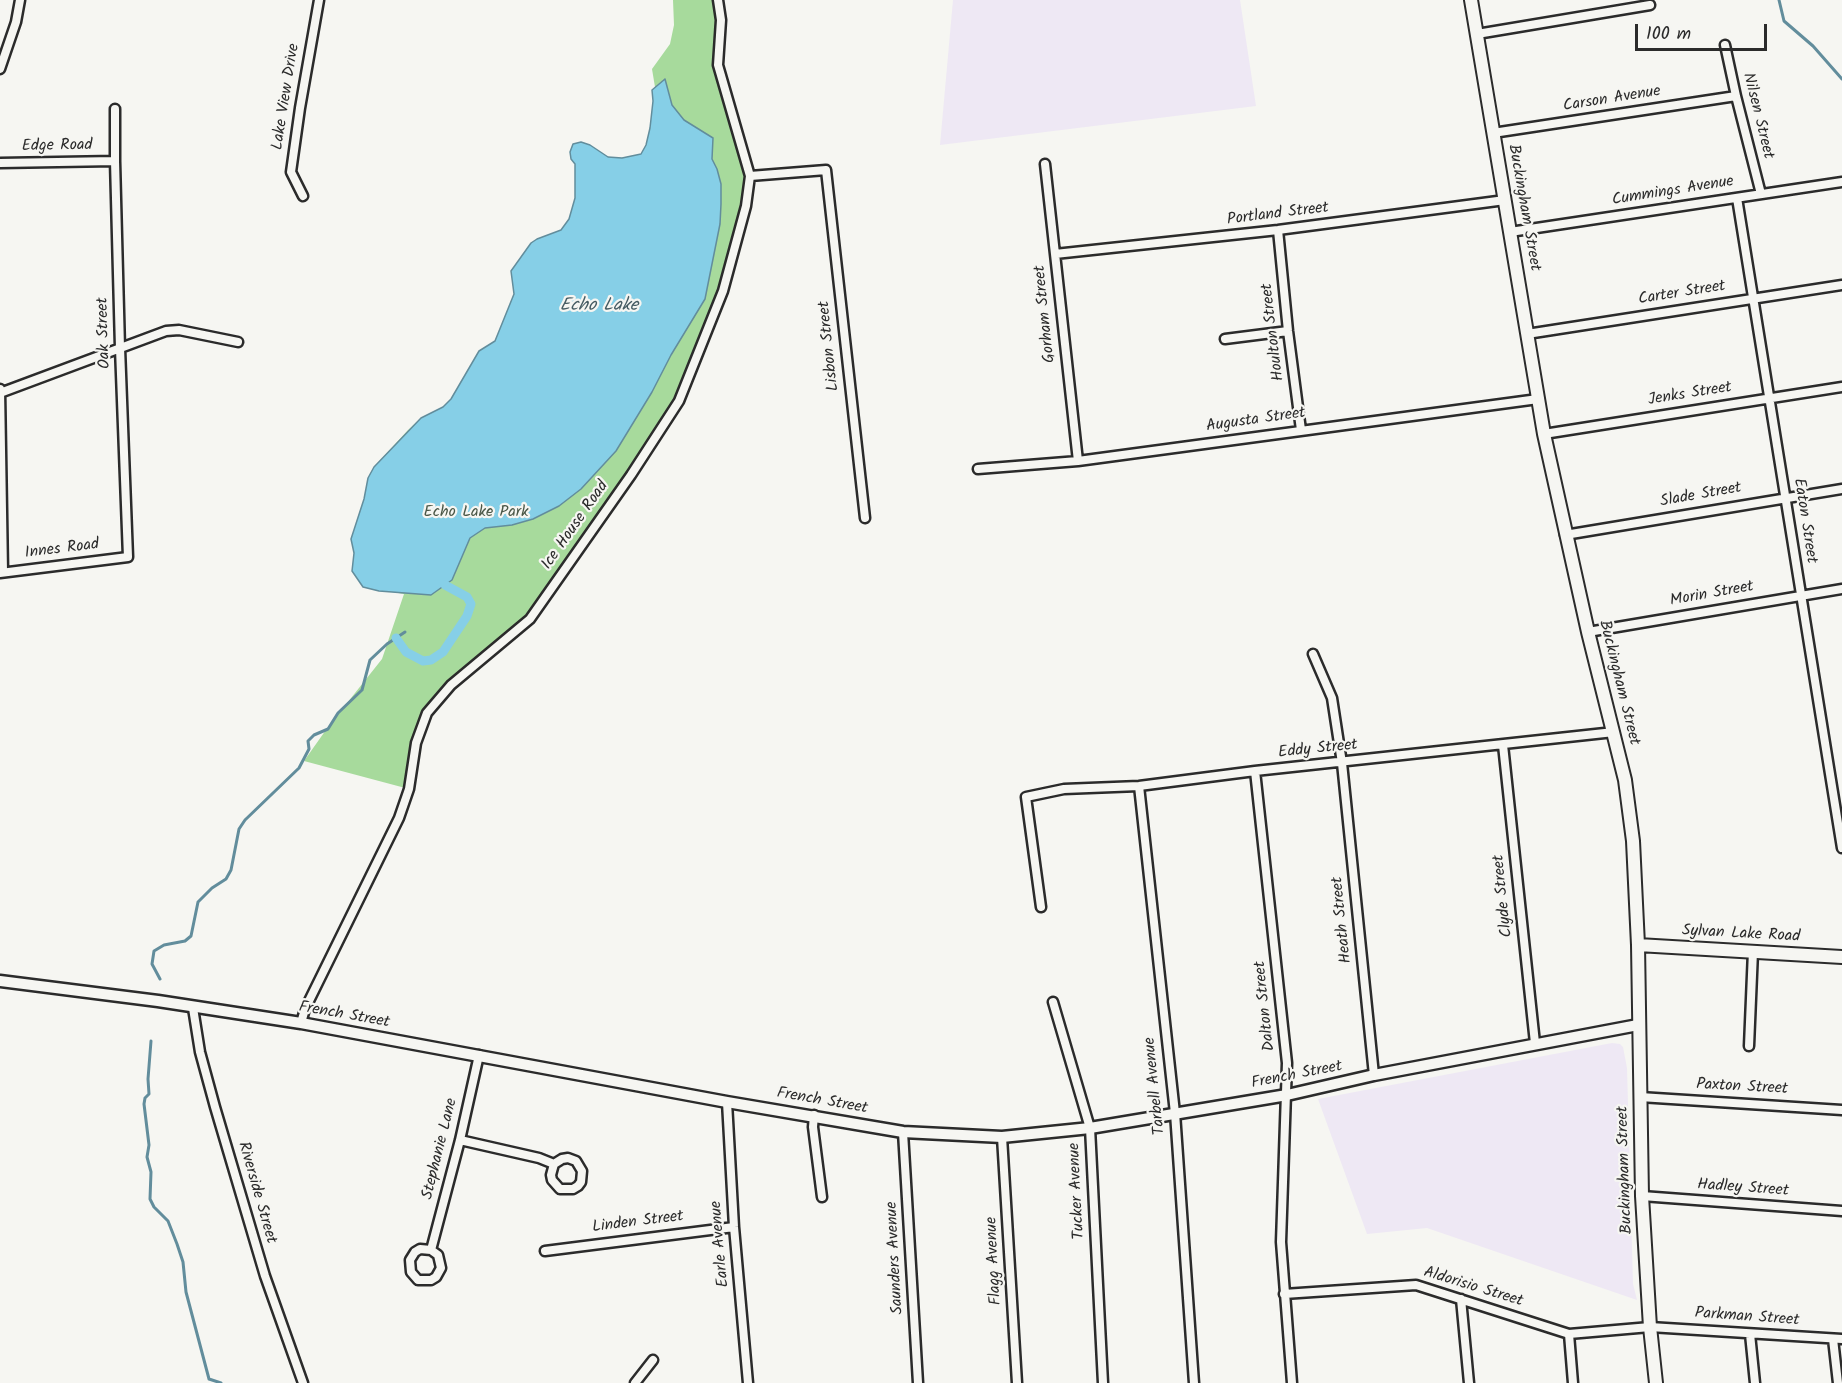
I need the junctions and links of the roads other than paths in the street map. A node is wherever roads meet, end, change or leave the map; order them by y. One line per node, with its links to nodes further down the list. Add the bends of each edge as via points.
1 (20, 0): 9 (street)
2 (319, 0): 19 (street, Lake View Drive, via 291,172)
3 (718, 0): 16 (street, Ice House Road, via 722,20 718,65)
4 (1471, 0): 7 (main road, Buckingham Street)
5 (1639, 4): 6 (street); 7 (street)
6 (1650, 5)
7 (1477, 34): 12 (main road, Buckingham Street)
8 (1725, 45): 10 (street, Nilsen Street)
9 (0, 69)
10 (1736, 96): 12 (street, Carson Avenue); 18 (street, Nilsen Street)
11 (116, 109): 13 (street, Oak Street)
12 (1493, 133): 21 (main road, Buckingham Street)
13 (115, 161): 14 (street, Edge Road); 31 (street, Oak Street)
14 (0, 163)
15 (1045, 164): 24 (street, Gorham Street)
16 (750, 176): 43 (street, Lisbon Street, via 826,170); 64 (street, Ice House Road, via 723,291 679,401 530,619 451,686 427,713 399,819)
17 (1842, 182): 18 (street, Cummings Avenue)
18 (1761, 194): 20 (street, Cummings Avenue)
19 (303, 196)
20 (1737, 198): 23 (street, Cummings Avenue); 26 (street, Eaton Street)
21 (1504, 200): 22 (street, Portland Street); 23 (main road, Buckingham Street)
22 (1278, 230): 24 (street, Portland Street); 27 (street, Houlton Street)
23 (1510, 232): 28 (main road, Buckingham Street)
24 (1055, 254): 39 (street, Gorham Street)
25 (1842, 285): 26 (street, Carter Street)
26 (1755, 298): 28 (street, Carter Street); 35 (street, Eaton Street)
27 (1288, 331): 29 (street); 37 (street, Houlton Street)
28 (1527, 334): 36 (main road, Buckingham Street)
29 (1225, 339)
30 (238, 342): 31 (street, via 179,330)
31 (120, 348): 34 (street); 45 (street, Oak Street)
32 (1842, 387): 35 (street, Jenks Street)
33 (0, 388): 34 (street)
34 (0, 393): 46 (street)
35 (1769, 398): 38 (street, Jenks Street); 42 (street, Eaton Street)
36 (1538, 399): 37 (street, Augusta Street); 38 (main road, Buckingham Street)
37 (1301, 430): 39 (street, Augusta Street)
38 (1544, 434): 44 (main road, Buckingham Street)
39 (1078, 461): 40 (street, Augusta Street)
40 (978, 469)
41 (1842, 489): 42 (street, Slade Street)
42 (1785, 497): 44 (street, Slade Street); 48 (street, Eaton Street)
43 (865, 518)
44 (1565, 535): 49 (main road, Buckingham Street)
45 (128, 557): 46 (street, Innes Road)
46 (2, 573)
47 (1842, 589): 48 (street, Morin Street)
48 (1800, 595): 49 (street, Morin Street); 56 (street, Eaton Street)
49 (1588, 632): 51 (main road, Buckingham Street)
50 (1313, 654): 53 (street, Heath Street, via 1332,698)
51 (1614, 732): 52 (street, Eddy Street); 58 (main road, Buckingham Street, via 1633,841)
52 (1503, 745): 53 (street, Eddy Street); 66 (street, Clyde Street)
53 (1342, 763): 54 (street, Eddy Street); 69 (street, Heath Street)
54 (1255, 771): 55 (street, Eddy Street); 70 (street, Dalton Street, via 1287,1063)
55 (1139, 786): 57 (street, Eddy Street, via 1064,789 1026,797); 74 (street, Tarbell Avenue)
56 (1842, 848)
57 (1041, 907)
58 (1638, 945): 59 (main road, Sylvan Lake Road); 65 (main road, Buckingham Street)
59 (1753, 951): 60 (main road, Sylvan Lake Road); 67 (street)
60 (1842, 957)
61 (0, 981): 63 (street, French Street)
62 (1053, 1002): 76 (street, Tucker Avenue)
63 (193, 1008): 64 (street, French Street); 94 (street, Riverside Street, via 200,1052 228,1152 265,1276)
64 (301, 1023): 68 (street, French Street)
65 (1638, 1025): 66 (street, French Street); 71 (main road, Buckingham Street)
66 (1535, 1043): 69 (street, French Street)
67 (1749, 1046)
68 (479, 1055): 72 (street, French Street); 79 (street, Stephanie Lane)
69 (1374, 1075): 70 (street, French Street)
70 (1287, 1095): 74 (street, French Street); 87 (street, Dalton Street, via 1281,1242)
71 (1640, 1097): 73 (street, Paxton Street); 81 (main road, Buckingham Street)
72 (727, 1101): 75 (street, French Street); 84 (street, Earle Avenue)
73 (1842, 1110)
74 (1175, 1113): 76 (street, French Street); 100 (street, Tarbell Avenue)
75 (814, 1115): 77 (street, French Street); 82 (street)
76 (1090, 1128): 78 (street, French Street); 99 (street, Tucker Avenue)
77 (903, 1132): 78 (street, French Street); 97 (street, Saunders Avenue)
78 (1002, 1137): 98 (street, Flagg Avenue)
79 (460, 1140): 80 (street); 85 (street, Stephanie Lane)
80 (554, 1164)
81 (1642, 1196): 83 (street, Hadley Street); 89 (main road, Buckingham Street)
82 (822, 1197)
83 (1842, 1211)
84 (734, 1227): 86 (street, Linden Street); 96 (street, Earle Avenue)
85 (430, 1250)
86 (545, 1251)
87 (1284, 1294): 88 (street, Aldorisio Street, via 1416,1285); 101 (street, Dalton Street)
88 (1461, 1299): 90 (street, Aldorisio Street); 102 (street)
89 (1650, 1327): 90 (street, Aldorisio Street); 91 (street, Parkman Street); 104 (main road, Buckingham Street)
90 (1569, 1334): 103 (street)
91 (1750, 1334): 92 (street, Parkman Street); 105 (street)
92 (1837, 1339): 106 (street)
93 (653, 1360): 95 (street)
94 (303, 1383)
95 (635, 1383)
96 (748, 1383)
97 (918, 1383)
98 (1017, 1383)
99 (1103, 1383)
100 (1194, 1383)
101 (1292, 1383)
102 (1469, 1383)
103 (1573, 1383)
104 (1656, 1383)
105 (1755, 1383)
106 (1838, 1383)

